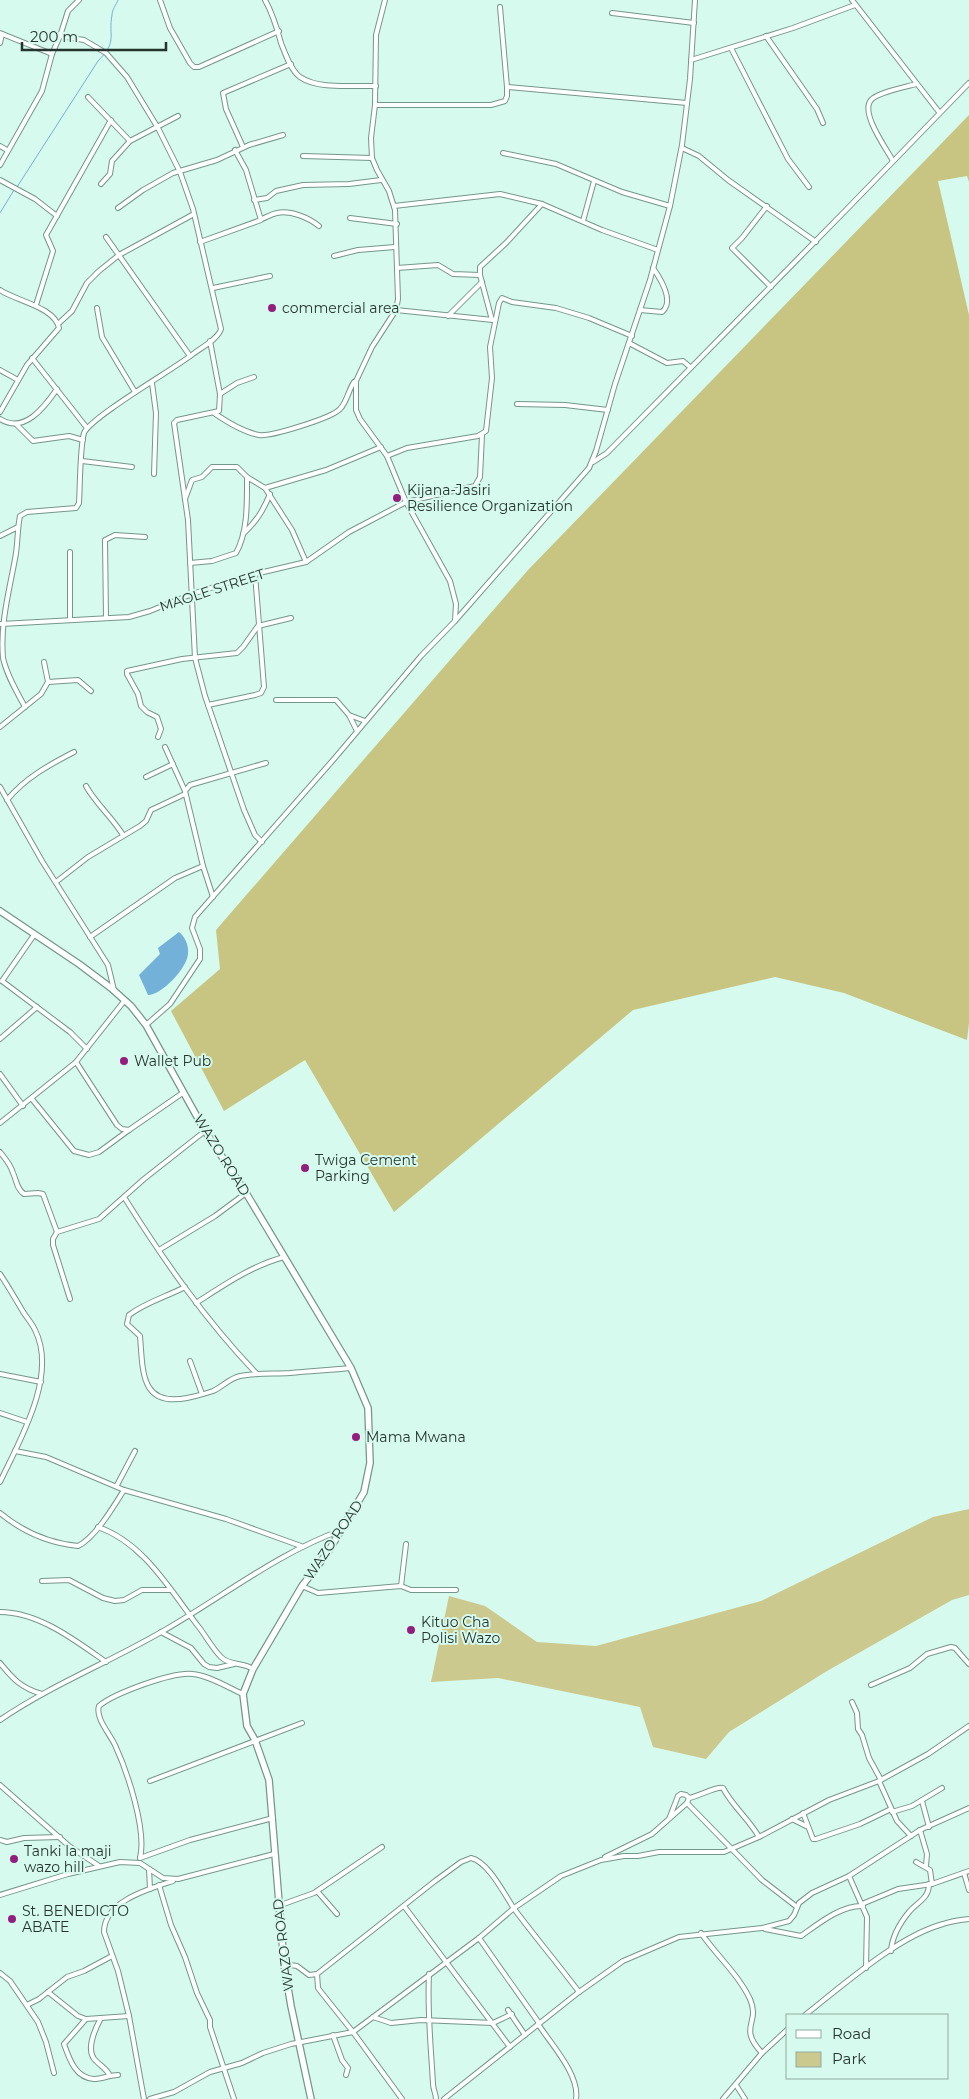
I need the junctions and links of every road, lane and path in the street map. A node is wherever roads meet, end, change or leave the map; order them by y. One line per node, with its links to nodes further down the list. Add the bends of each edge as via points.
1 (79, 0): 13 (street, via 68,11)
2 (160, 0): 11 (street, via 170,28 194,67)
3 (265, 0): 11 (street)
4 (385, 0): 22 (street, via 376,35)
5 (696, 0): 10 (street)
6 (852, 0): 7 (street)
7 (855, 5): 14 (street); 21 (street)
8 (500, 7): 23 (street)
9 (612, 13): 10 (street)
10 (694, 23): 18 (street)
11 (279, 31): 19 (street)
12 (1, 34): 15 (street); 17 (street)
13 (60, 36): 17 (street); 31 (street, via 84,40 106,53 136,90)
14 (766, 36): 16 (street); 30 (street, via 817,109)
15 (0, 43)
16 (731, 48): 18 (street); 49 (street, via 788,159)
17 (52, 54): 37 (street, via 42,91)
18 (692, 60): 25 (street)
19 (291, 64): 22 (street, via 300,78 318,83); 35 (street, via 223,93 226,109)
20 (969, 83): 27 (street)
21 (916, 84): 27 (street); 42 (street, via 876,96 869,104 871,123)
22 (376, 86): 26 (street)
23 (507, 86): 25 (street); 26 (street, via 504,101 490,105)
24 (88, 97): 29 (street)
25 (687, 103): 36 (street)
26 (375, 105): 41 (street, via 370,138)
27 (939, 112): 42 (street)
28 (178, 116): 31 (street)
29 (111, 120): 33 (street); 57 (street)
30 (823, 123)
31 (158, 128): 33 (street); 44 (street)
32 (283, 135): 35 (street)
33 (130, 141): 48 (street, via 112,161 110,174)
34 (0, 146): 37 (street)
35 (243, 147): 38 (street)
36 (682, 148): 53 (street); 54 (street, via 699,156)
37 (7, 150): 43 (street)
38 (235, 150): 44 (street, via 217,160); 50 (street, via 246,170)
39 (503, 153): 47 (street, via 556,164)
40 (303, 156): 41 (street)
41 (372, 158): 46 (street)
42 (893, 161): 65 (street)
43 (0, 165)
44 (180, 172): 55 (street, via 143,190); 56 (street)
45 (0, 180): 57 (street)
46 (381, 180): 50 (street, via 303,185); 52 (street)
47 (594, 181): 53 (street); 60 (street)
48 (101, 184)
49 (809, 187)
50 (254, 200): 58 (street)
51 (542, 204): 52 (street, via 500,194); 60 (street); 72 (street, via 483,263)
52 (394, 206): 61 (street)
53 (670, 206): 67 (street)
54 (767, 206): 65 (street); 75 (street, via 732,248)
55 (118, 208)
56 (194, 214): 64 (street); 68 (street)
57 (58, 216): 78 (street, via 46,235 53,251)
58 (262, 218): 62 (street, via 279,213 290,214); 64 (street)
59 (350, 218): 61 (street)
60 (584, 221): 67 (street)
61 (397, 224): 66 (street)
62 (319, 226)
63 (106, 237): 68 (street)
64 (200, 242): 76 (street)
65 (816, 242): 75 (street)
66 (396, 247): 69 (street); 70 (street)
67 (658, 250): 71 (street)
68 (119, 255): 84 (street, via 93,276 72,311); 88 (street)
69 (334, 256)
70 (397, 268): 72 (street, via 438,265 453,274); 80 (street)
71 (653, 268): 81 (street); 81 (street, via 663,283 667,306 662,312)
72 (480, 275): 74 (street)
73 (270, 276): 76 (street)
74 (482, 282): 82 (street); 83 (street)
75 (771, 287): 90 (street)
76 (213, 288): 86 (street, via 221,332)
77 (0, 290): 78 (street)
78 (36, 305): 84 (street)
79 (97, 308): 97 (street, via 102,337)
80 (396, 310): 82 (street); 94 (street, via 369,352)
81 (640, 310): 85 (street)
82 (448, 316): 83 (street)
83 (494, 320): 85 (street, via 500,300 505,298 512,302 556,308); 106 (street, via 490,347 490,409 488,428)
84 (58, 324): 89 (street, via 56,332)
85 (632, 336): 87 (street)
86 (210, 341): 88 (street); 98 (street)
87 (629, 343): 90 (street, via 667,363 683,361); 100 (street)
88 (190, 356): 95 (street)
89 (32, 358): 93 (street); 96 (street)
90 (690, 367): 111 (street, via 607,453)
91 (0, 370): 93 (street)
92 (254, 377): 98 (street)
93 (18, 380): 101 (street)
94 (356, 381): 102 (street, via 341,408 331,416 275,433 260,435); 108 (street, via 356,410)
95 (152, 383): 97 (street); 113 (street, via 156,414)
96 (57, 389): 104 (street, via 32,418); 105 (street)
97 (136, 392): 105 (street)
98 (220, 394): 102 (street, via 219,412)
99 (517, 404): 100 (street)
100 (608, 410): 111 (street)
101 (0, 412)
102 (214, 413): 117 (street, via 174,423)
103 (0, 419): 104 (street)
104 (16, 424): 107 (street, via 33,441 69,436)
105 (87, 428): 107 (street)
106 (482, 435): 109 (street, via 399,450); 118 (street, MAOLE STREET, via 480,478 475,486)
107 (83, 440): 110 (street)
108 (381, 447): 109 (street); 115 (street, via 326,470)
109 (387, 456): 118 (street)
110 (82, 461): 112 (street); 119 (street, via 78,506 27,512 20,516)
111 (592, 463): 132 (street)
112 (132, 467)
113 (154, 474)
114 (247, 478): 115 (street); 117 (street, via 234,466 212,468 202,477 192,480); 120 (street)
115 (265, 488): 116 (street)
116 (270, 494): 120 (street, via 256,522); 124 (street, via 292,530)
117 (184, 502): 125 (street)
118 (406, 502): 124 (street, MAOLE STREET, via 349,532); 132 (street, via 450,581 456,604)
119 (18, 526): 121 (street); 128 (street, via 15,557)
120 (243, 534): 125 (street, via 236,553 212,561)
121 (0, 536)
122 (145, 537): 129 (street, via 115,535 105,540)
123 (70, 552): 131 (street)
124 (306, 562): 126 (street, MAOLE STREET)
125 (190, 563): 127 (street)
126 (255, 574): 127 (street, MAOLE STREET); 134 (street)
127 (192, 594): 129 (street, MAOLE STREET, via 129,617); 136 (street)
128 (1, 617): 133 (street)
129 (106, 618): 131 (street, MAOLE STREET)
130 (291, 618): 134 (street)
131 (70, 620): 133 (street, MAOLE STREET)
132 (454, 621): 144 (street)
133 (1, 624): 135 (street)
134 (260, 624): 136 (street, via 237,653); 141 (street, via 264,687 261,693)
135 (1, 658): 142 (street)
136 (195, 658): 141 (street); 147 (street, via 127,671 140,706 157,717 161,729)
137 (44, 662): 138 (street)
138 (48, 682): 139 (street, via 78,680); 142 (street)
139 (90, 691)
140 (276, 700): 143 (street, via 336,700)
141 (208, 705): 152 (street)
142 (25, 707): 145 (street)
143 (349, 715): 144 (street); 146 (street)
144 (365, 721): 146 (street)
145 (0, 727)
146 (357, 731): 159 (street)
147 (158, 736)
148 (165, 747): 151 (street)
149 (74, 752): 157 (street, via 20,785)
150 (266, 763): 152 (street)
151 (173, 764): 153 (street); 156 (street)
152 (231, 773): 156 (street, via 190,785); 159 (street, via 250,824)
153 (146, 777)
154 (86, 786): 158 (street)
155 (0, 787): 157 (street)
156 (185, 793): 158 (street, via 151,810 146,821); 160 (street)
157 (7, 800): 161 (street)
158 (123, 835): 161 (street)
159 (262, 842): 162 (street)
160 (203, 866): 162 (street); 165 (street, via 175,878)
161 (56, 882): 165 (street)
162 (213, 897): 170 (street, via 192,922 201,954 198,964 170,1004)
163 (1, 912): 164 (main road, WAZO ROAD)
164 (34, 935): 166 (street); 167 (main road, WAZO ROAD)
165 (90, 937): 167 (street, via 108,966)
166 (1, 982): 169 (street)
167 (114, 990): 168 (main road, WAZO ROAD)
168 (125, 1000): 170 (main road, WAZO ROAD); 172 (street)
169 (37, 1007): 171 (street); 172 (street)
170 (146, 1025): 175 (main road, WAZO ROAD)
171 (0, 1039)
172 (87, 1049): 173 (street)
173 (76, 1062): 176 (street); 179 (street, via 117,1125)
174 (0, 1074): 177 (street)
175 (184, 1092): 179 (street); 180 (main road, WAZO ROAD)
176 (32, 1099): 177 (street); 179 (street, via 74,1151 81,1154 99,1152)
177 (23, 1106): 178 (street)
178 (0, 1123)
179 (129, 1130)
180 (205, 1131): 182 (main road, WAZO ROAD); 183 (street)
181 (0, 1152): 184 (street, via 21,1192 42,1194)
182 (246, 1192): 185 (street, via 215,1216); 186 (main road, WAZO ROAD)
183 (124, 1196): 184 (street, via 99,1219); 185 (street)
184 (56, 1232): 189 (street, via 54,1245)
185 (159, 1250): 188 (street)
186 (284, 1257): 190 (street, via 229,1281); 192 (main road, WAZO ROAD)
187 (0, 1274): 195 (street, via 35,1330 42,1361)
188 (185, 1288): 190 (street); 196 (street, via 141,1306 129,1315 127,1324 140,1336 145,1380 156,1396 169,1400)
189 (70, 1299)
190 (196, 1303): 194 (street)
191 (190, 1361): 196 (street)
192 (351, 1368): 194 (street); 207 (main road, WAZO ROAD, via 368,1408 370,1463 364,1492)
193 (0, 1374): 195 (street)
194 (257, 1374): 196 (street, via 236,1377 221,1388)
195 (41, 1382): 198 (street)
196 (202, 1394)
197 (0, 1413): 198 (street)
198 (27, 1422): 199 (street)
199 (15, 1450): 201 (street); 203 (street, via 46,1457)
200 (135, 1451): 203 (street)
201 (1, 1476): 202 (street)
202 (0, 1482)
203 (117, 1485): 204 (street)
204 (124, 1490): 206 (street); 209 (street, via 226,1519)
205 (0, 1514): 206 (street, via 26,1532 74,1546 81,1544)
206 (98, 1527): 213 (street, via 130,1543 154,1567)
207 (342, 1530): 209 (street); 211 (main road, WAZO ROAD)
208 (406, 1544): 212 (street)
209 (302, 1546): 216 (street)
210 (42, 1581): 213 (street, via 69,1580 115,1601 142,1590)
211 (302, 1586): 212 (street, via 318,1593); 222 (main road, WAZO ROAD)
212 (401, 1586): 214 (street, via 410,1590)
213 (170, 1590): 216 (street)
214 (456, 1590)
215 (0, 1612): 218 (street, via 45,1624)
216 (189, 1616): 217 (street); 220 (street, via 217,1653)
217 (161, 1632): 218 (street); 220 (street, via 191,1648 209,1667)
218 (106, 1662): 224 (street)
219 (0, 1663): 224 (street, via 18,1684)
220 (234, 1664): 222 (street)
221 (969, 1664): 223 (street, via 952,1648 927,1654 910,1668)
222 (253, 1669): 225 (main road, WAZO ROAD)
223 (871, 1685)
224 (42, 1694): 227 (street)
225 (243, 1694): 230 (main road, WAZO ROAD, via 247,1726); 254 (street, via 202,1676 182,1674 141,1686 99,1706 98,1714 121,1759 134,1802 142,1835)
226 (852, 1702): 232 (street, via 857,1713 857,1726)
227 (0, 1720)
228 (302, 1723): 230 (street)
229 (969, 1726): 232 (street)
230 (255, 1740): 231 (street); 241 (main road, WAZO ROAD, via 269,1780)
231 (150, 1781)
232 (880, 1781): 239 (street); 240 (street)
233 (0, 1785): 248 (street)
234 (942, 1788): 236 (street)
235 (688, 1798): 237 (street); 242 (street, via 685,1794 679,1795); 249 (street, via 723,1788)
236 (922, 1800): 239 (street, via 912,1806); 245 (street)
237 (687, 1803): 242 (street); 252 (street)
238 (969, 1808): 245 (street)
239 (892, 1810): 244 (street, via 816,1839 811,1838); 247 (street)
240 (803, 1813): 243 (street); 244 (street)
241 (273, 1818): 253 (main road, WAZO ROAD); 254 (street, via 190,1840)
242 (669, 1819): 255 (street, via 652,1834)
243 (792, 1819): 244 (street); 249 (street)
244 (806, 1826)
245 (929, 1827): 246 (street)
246 (920, 1830): 247 (street); 259 (street, via 927,1854)
247 (911, 1836): 263 (street)
248 (60, 1837): 250 (street); 258 (street)
249 (760, 1837): 252 (street)
250 (0, 1840)
251 (382, 1848): 269 (street)
252 (731, 1848): 255 (street, via 724,1852 658,1852); 274 (street, via 762,1880)
253 (274, 1854): 264 (street); 272 (main road, WAZO ROAD)
254 (140, 1858): 257 (street)
255 (601, 1860): 275 (street, via 561,1876)
256 (916, 1862): 259 (street)
257 (140, 1863): 258 (street); 260 (street)
258 (99, 1866): 270 (street)
259 (926, 1866): 265 (street, via 930,1870)
260 (149, 1869): 264 (street, via 163,1878); 267 (street)
261 (969, 1871): 262 (street)
262 (964, 1873): 265 (street); 268 (street)
263 (849, 1876): 271 (street); 274 (street, via 812,1893)
264 (178, 1880): 266 (street)
265 (930, 1884): 271 (street, via 898,1889); 281 (street, via 925,1897 900,1924)
266 (159, 1885): 267 (street); 309 (street)
267 (150, 1889): 282 (street, via 120,1904 106,1920 104,1932)
268 (969, 1890)
269 (317, 1891): 272 (street); 276 (street)
270 (0, 1895)
271 (863, 1905): 278 (street, via 850,1907 801,1936); 285 (street, via 868,1930)
272 (278, 1906): 284 (main road, WAZO ROAD)
273 (404, 1906): 275 (street, via 471,1858 487,1870); 283 (street); 287 (street)
274 (797, 1907): 278 (street, via 794,1916 788,1920)
275 (514, 1908): 280 (street); 290 (street)
276 (337, 1914)
277 (969, 1918): 281 (street, via 942,1924 909,1938)
278 (763, 1928): 279 (street)
279 (701, 1933): 290 (street, via 680,1937 623,1961); 308 (street, via 735,1972 749,1998 753,2007 749,2033)
280 (479, 1938): 283 (street); 301 (street)
281 (891, 1951): 285 (street)
282 (112, 1956): 289 (street, via 67,1977); 295 (street)
283 (447, 1962): 288 (street); 300 (street)
284 (284, 1964): 287 (street, via 297,1966 309,1975); 306 (main road, WAZO ROAD)
285 (866, 1968): 294 (street)
286 (0, 1973): 291 (street)
287 (317, 1974): 303 (street, via 318,1988)
288 (429, 1974): 297 (street); 299 (street)
289 (48, 1992): 291 (street); 298 (street)
290 (579, 1992): 301 (street)
291 (27, 2005): 310 (street, via 38,2022)
292 (508, 2010): 293 (street)
293 (512, 2014): 300 (street); 305 (street)
294 (806, 2014)
295 (129, 2016): 296 (street); 316 (street)
296 (101, 2018): 298 (street); 313 (street, via 92,2043 92,2054)
297 (373, 2018): 299 (street, via 391,2023); 303 (street)
298 (86, 2019): 313 (street, via 64,2044 69,2060 77,2071 90,2078)
299 (429, 2021): 300 (street); 320 (street)
300 (492, 2023): 307 (street)
301 (538, 2024): 305 (street); 322 (street, via 571,2072 577,2089)
302 (786, 2031): 308 (street)
303 (353, 2032): 304 (street); 315 (street)
304 (333, 2035): 306 (street); 312 (street, via 348,2068)
305 (526, 2035): 307 (street)
306 (299, 2043): 309 (street); 319 (main road, WAZO ROAD)
307 (510, 2047): 321 (street)
308 (762, 2053): 314 (street)
309 (225, 2068): 317 (street, via 210,2072 174,2092); 318 (street)
310 (54, 2072)
311 (118, 2075): 313 (street)
312 (346, 2075)
313 (110, 2076)
314 (736, 2085): 323 (street); 324 (street)
315 (400, 2098)
316 (144, 2099)
317 (150, 2099)
318 (234, 2099)
319 (311, 2099)
320 (436, 2099)
321 (444, 2099)
322 (576, 2099)
323 (723, 2099)
324 (745, 2099)

